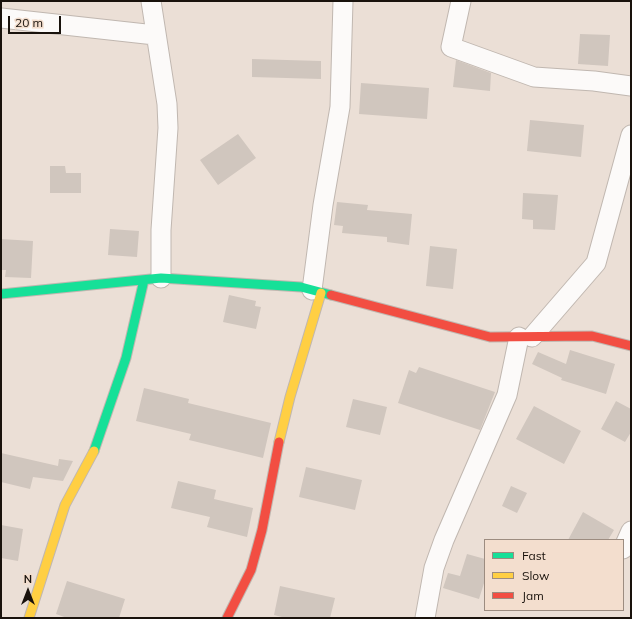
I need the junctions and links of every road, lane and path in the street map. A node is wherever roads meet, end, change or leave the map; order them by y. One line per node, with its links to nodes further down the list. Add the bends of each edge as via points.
1 (151, 1): 5 (street)
2 (343, 1): 9 (street, via 340,107 323,205)
3 (461, 1): 6 (street, via 451,47 534,77)
4 (1, 18): 5 (street)
5 (155, 35): 8 (street, via 167,104 168,128 161,230)
6 (631, 86)
7 (631, 135): 11 (street, via 596,263)
8 (152, 279): 9 (street, via 301,287); 10 (street); 15 (street, via 98,445 65,505 53,536)
9 (317, 291): 11 (street, via 490,337); 16 (street, via 251,570)
10 (1, 294)
11 (525, 337): 12 (street, via 592,336); 17 (street, via 507,394 437,561)
12 (631, 346)
13 (631, 531): 14 (street)
14 (624, 547)
15 (29, 618)
16 (227, 618)
17 (425, 618)

